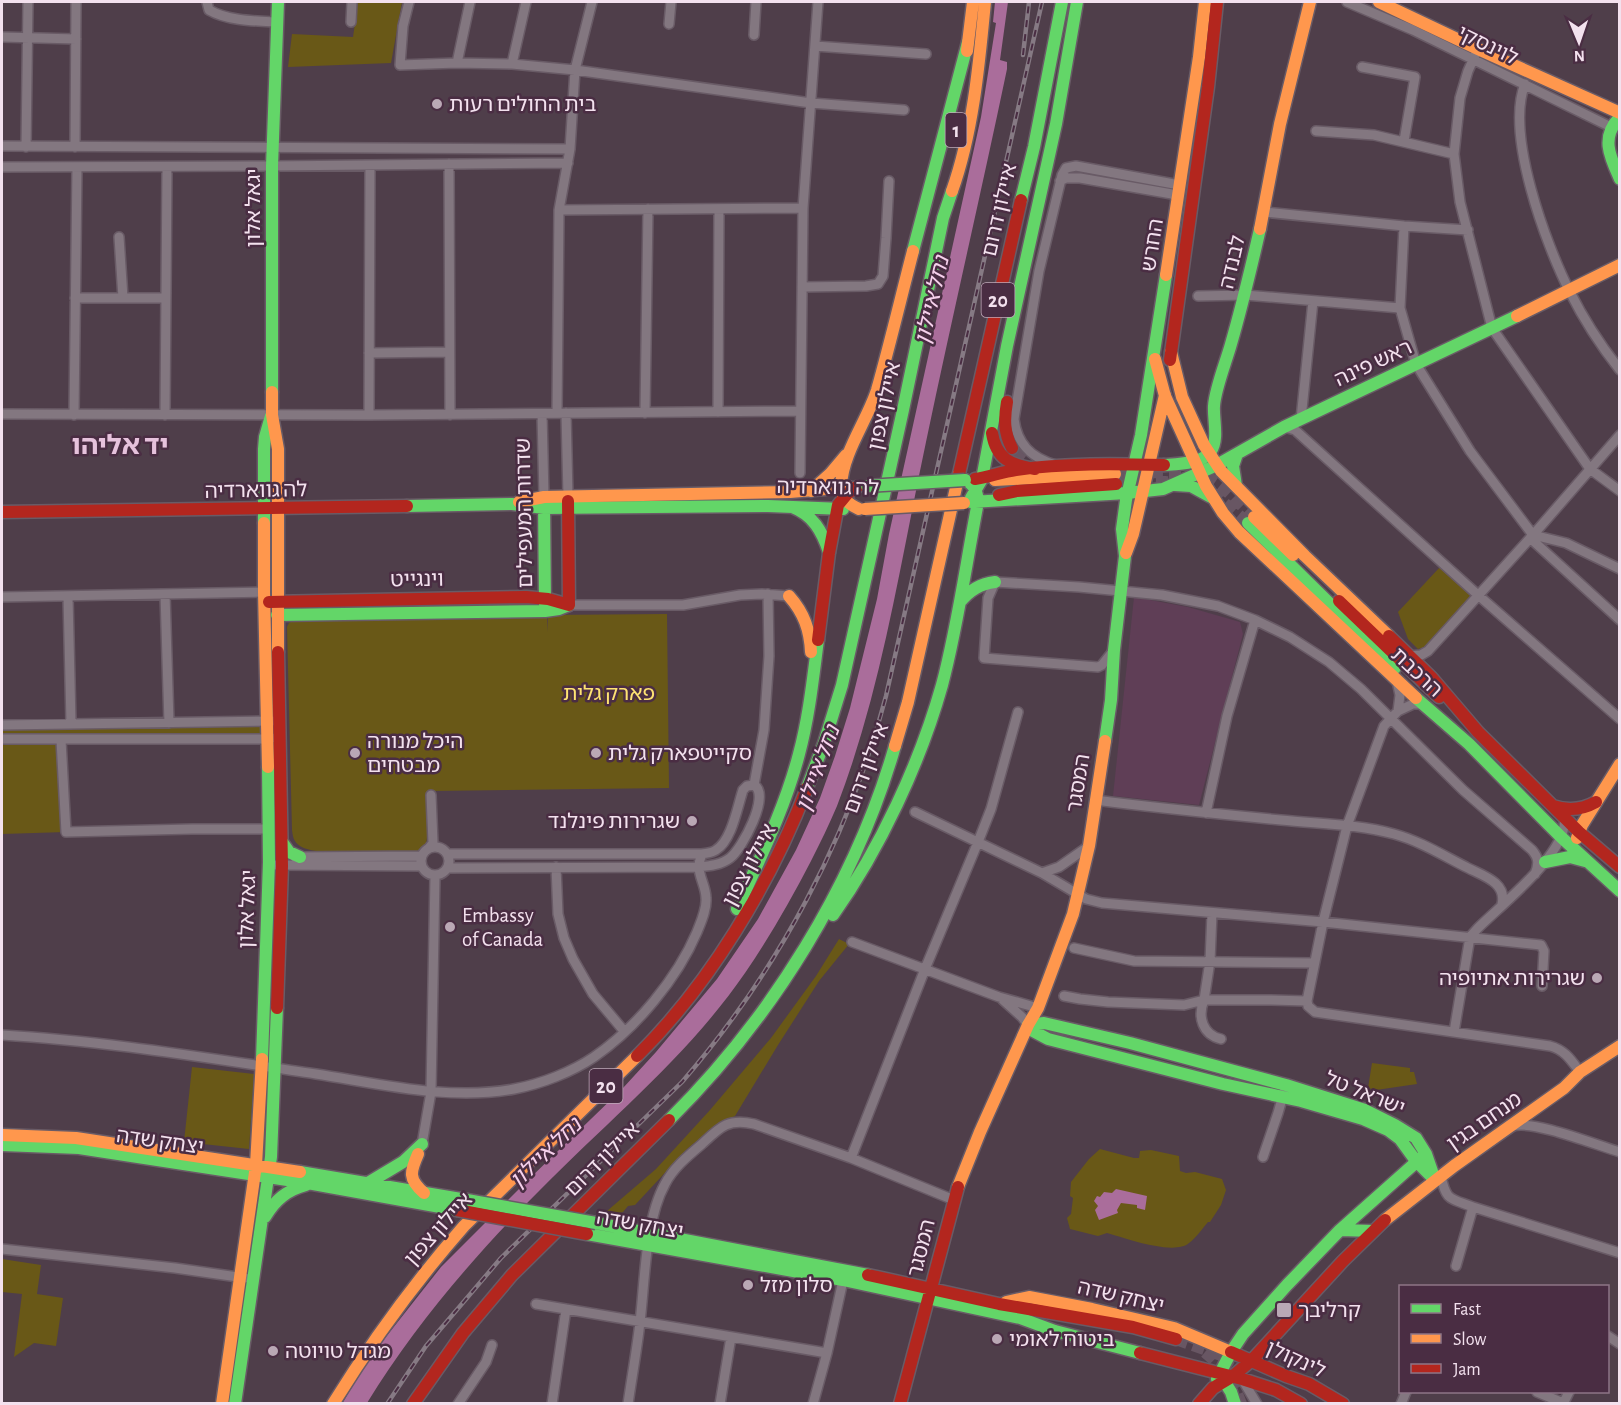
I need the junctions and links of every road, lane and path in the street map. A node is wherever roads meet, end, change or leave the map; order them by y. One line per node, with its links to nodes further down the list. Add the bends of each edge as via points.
1 (28, 2): 28 (street)
2 (76, 2): 29 (street)
3 (207, 2): 23 (street, via 209,10 220,15)
4 (278, 2): 23 (main road, יגאל אלון)
5 (352, 2): 24 (street)
6 (409, 2): 34 (street, via 400,65)
7 (470, 2): 34 (street)
8 (526, 2): 35 (street)
9 (592, 2): 37 (street, שדרות המעפילים)
10 (672, 2): 25 (street)
11 (756, 2): 26 (street)
12 (818, 2): 31 (street)
13 (973, 2): 30 (main road, 1)
14 (985, 2): 69 (main road, איילון צפון / 20, via 962,163)
15 (1062, 2): 48 (main road, איילון דרום / 20)
16 (1069, 2): 48 (main road)
17 (1077, 2): 72 (main road)
18 (1205, 2): 59 (main road, החרש)
19 (1217, 2): 87 (main road, החרש)
20 (1310, 2): 68 (main road, לבנדה, via 1280,124)
21 (1347, 2): 33 (street, לוינסקי)
22 (1379, 2): 33 (main road, לוינסקי)
23 (277, 22): 49 (main road, יגאל אלון)
24 (351, 22)
25 (669, 24)
26 (754, 35)
27 (2, 37): 28 (street)
28 (28, 38): 29 (street); 46 (street)
29 (76, 39): 47 (street)
30 (968, 42): 69 (main road, 1); 109 (main road, via 876,392)
31 (815, 46): 32 (street); 39 (street)
32 (926, 54)
33 (1475, 54): 38 (street, לוינסקי); 41 (main road, לוינסקי); 51 (street, via 1460,98)
34 (457, 63): 35 (street)
35 (512, 64): 37 (street)
36 (1362, 67): 44 (street, via 1415,77)
37 (575, 70): 39 (street); 50 (street, שדרות המעפילים)
38 (1525, 84): 42 (street, לוינסקי); 76 (street, via 1520,102 1526,165 1541,222)
39 (811, 103): 40 (street); 64 (street)
40 (904, 110)
41 (1620, 115): 42 (main road)
42 (1611, 127): 60 (main road, via 1608,146)
43 (1316, 131): 44 (street)
44 (1404, 141): 51 (street)
45 (2, 146): 46 (street)
46 (26, 147): 47 (street)
47 (75, 147): 49 (street)
48 (1034, 147): 237 (main road, איילון דרום / 20, via 900,735 845,872 802,953)
49 (273, 148): 50 (street); 55 (main road, יגאל אלון)
50 (570, 149): 52 (street, שדרות המעפילים)
51 (1454, 154): 71 (street)
52 (568, 163): 53 (street); 67 (street, שדרות המעפילים)
53 (448, 164): 54 (street); 85 (street)
54 (370, 165): 55 (street); 88 (street)
55 (272, 166): 58 (street); 101 (main road, יגאל אלון)
56 (2, 167): 57 (street)
57 (77, 167): 58 (street); 79 (street)
58 (167, 167): 81 (street)
59 (1182, 178): 62 (street, via 1174,184 1076,166 1066,168); 63 (main road, החרש)
60 (1620, 179)
61 (889, 181): 75 (street, via 883,276 878,284)
62 (1060, 181): 63 (street, via 1080,178 1172,194); 116 (street, via 1039,271 1014,419 1023,446 1051,464)
63 (1178, 204): 86 (main road, החרש)
64 (803, 208): 66 (street); 75 (street)
65 (648, 209): 66 (street); 67 (street); 95 (street)
66 (720, 209): 93 (street)
67 (559, 210): 94 (street, שדרות המעפילים)
68 (1264, 212): 70 (street); 78 (main road, לבנדה)
69 (943, 218): 232 (main road, איילון צפון / 20, via 834,715 780,850 743,918)
70 (1404, 226): 71 (street); 83 (street)
71 (1468, 230): 84 (street)
72 (1033, 232): 104 (main road); 110 (main road, via 1005,417 1006,436)
73 (119, 237): 80 (street)
74 (1620, 265): 76 (main road, ראש פינה)
75 (802, 287): 92 (street)
76 (1569, 291): 84 (main road, ראש פינה); 90 (street)
77 (1198, 296): 78 (street)
78 (1245, 296): 82 (street); 106 (main road, לבנדה, via 1214,404)
79 (75, 298): 80 (street); 99 (street)
80 (123, 298): 81 (street)
81 (166, 298): 100 (street)
82 (1313, 301): 83 (street); 103 (street)
83 (1400, 308): 89 (street)
84 (1492, 328): 89 (main road, ראש פינה); 118 (street)
85 (449, 352): 88 (street); 97 (street)
86 (1153, 352): 91 (main road, הרכבת); 107 (main road, החרש)
87 (1171, 352): 91 (main road, החרש); 112 (main road, הרכבת, via 1182,397)
88 (369, 353): 102 (street)
89 (1416, 364): 103 (main road, ראש פינה); 147 (street, via 1470,451)
90 (1620, 370)
91 (1165, 396): 113 (main road, הרכבת); 114 (main road, החרש)
92 (800, 411): 93 (street); 119 (street)
93 (718, 412): 95 (street)
94 (561, 413): 95 (street); 98 (street); 134 (street, שדרות המעפילים)
95 (645, 413)
96 (2, 414): 99 (street)
97 (450, 414): 98 (street); 102 (street)
98 (542, 414): 133 (street, שדרות המעפילים)
99 (74, 415): 100 (street)
100 (165, 415): 101 (street)
101 (272, 415): 102 (street); 127 (main road, יגאל אלון, via 264,449); 138 (main road, יגאל אלון, via 278,448)
102 (369, 415)
103 (1301, 419): 105 (main road, ראש פינה)
104 (992, 425): 117 (main road, via 993,441 1000,456); 125 (main road)
105 (1284, 427): 111 (main road, ראש פינה); 156 (street, via 1295,430)
106 (1215, 432): 111 (main road, via 1220,442); 112 (main road, לבנדה)
107 (1141, 435): 115 (main road, החרש); 121 (main road)
108 (1620, 435): 118 (street)
109 (857, 436): 126 (main road, via 830,474); 129 (main road, via 843,477)
110 (1012, 448)
111 (1240, 451): 112 (main road, ראש פינה); 123 (main road, via 1233,466)
112 (1213, 460): 113 (main road); 120 (main road, ראש פינה); 123 (main road, הרכבת)
113 (1189, 462): 114 (main road); 120 (main road, הרכבת); 122 (main road)
114 (1150, 464): 115 (main road); 122 (main road, החרש)
115 (1135, 465): 121 (main road); 130 (main road, החרש)
116 (1064, 467): 117 (main road); 121 (main road)
117 (1035, 469): 125 (main road, via 1003,472)
118 (1590, 469): 128 (street); 147 (street)
119 (800, 472)
120 (1200, 473): 124 (main road, ראש פינה); 132 (main road, הרכבת)
121 (1114, 474): 125 (main road, via 1020,479); 125 (main road, via 1004,494)
122 (1144, 486): 124 (main road, ראש פינה); 130 (main road); 143 (main road, המסגר)
123 (1236, 486): 170 (main road, הרכבת)
124 (1169, 487): 132 (main road, via 1191,486); 143 (main road, via 1144,506)
125 (979, 490): 129 (main road, לה גווארדיה, bridge, via 964,480 862,487); 131 (main road); 141 (main road, לה גווארדיה, bridge, via 964,503); 162 (main road)
126 (811, 491): 129 (main road, לה גווארדיה); 134 (main road, לה גווארדיה)
127 (264, 492): 136 (main road); 137 (main road, יגאל אלון)
128 (1620, 492)
129 (842, 493): 140 (main road); 141 (main road, via 850,504)
130 (1127, 493): 131 (main road); 144 (main road, המסגר)
131 (1098, 495): 144 (main road, via 1113,503)
132 (1211, 497): 171 (main road, הרכבת, via 1239,532)
133 (544, 502): 134 (main road, לה גווארדיה); 139 (main road, לה גווארדיה); 160 (main road, שדרות המעפילים)
134 (568, 502): 135 (main road, לה גווארדיה); 164 (main road, שדרות המעפילים)
135 (792, 507): 140 (main road, לה גווארדיה); 148 (main road, via 813,520)
136 (247, 509): 137 (main road, לה גווארדיה); 142 (main road, לה גווארדיה); 145 (main road, via 259,518)
137 (264, 509): 138 (main road, לה גווארדיה); 145 (main road, יגאל אלון)
138 (278, 509): 139 (main road, לה גווארדיה); 146 (main road, יגאל אלון)
139 (298, 509): 146 (main road, via 286,518)
140 (837, 509): 141 (main road, לה גווארדיה); 148 (main road)
141 (862, 509)
142 (2, 512)
143 (1135, 520): 149 (main road, המסגר)
144 (1122, 529): 149 (main road, המסגר)
145 (265, 530): 153 (main road, יגאל אלון)
146 (279, 533): 161 (main road, יגאל אלון)
147 (1532, 536): 150 (street, via 1566,543); 156 (street); 168 (street)
148 (830, 553): 172 (main road)
149 (1125, 556): 152 (main road, המסגר)
150 (1620, 569)
151 (995, 582): 152 (street); 162 (main road, via 979,585); 169 (street, via 988,598 984,658 1098,666)
152 (1120, 590): 167 (street, via 1208,603); 169 (main road, המסגר)
153 (264, 592): 154 (street); 163 (main road, יגאל אלון)
154 (165, 594): 159 (street); 180 (street)
155 (768, 594): 157 (street, וינגייט); 164 (street, וינגייט, via 683,605); 189 (street, via 764,730)
156 (1478, 595): 170 (street, via 1425,653); 178 (street)
157 (789, 596): 172 (main road, via 800,608 807,626)
158 (2, 597): 159 (street)
159 (68, 597): 179 (street)
160 (544, 597): 161 (main road, וינגייט); 164 (main road, וינגייט); 165 (main road, שדרות המעפילים)
161 (277, 601): 163 (main road, וינגייט); 166 (main road, יגאל אלון)
162 (959, 603): 237 (main road, via 935,708 921,750 889,818 853,886)
163 (265, 605): 177 (main road, יגאל אלון)
164 (569, 605): 165 (main road, וינגייט)
165 (545, 611): 166 (main road, וינגייט)
166 (277, 615): 182 (main road, יגאל אלון)
167 (1255, 620): 176 (street, via 1329,662); 195 (street, via 1222,734)
168 (1620, 620)
169 (1114, 650): 191 (main road, המסגר, via 1111,700)
170 (1410, 656): 183 (main road, הרכבת)
171 (1396, 680): 173 (main road, הרכבת); 174 (street, via 1400,695)
172 (813, 683): 232 (main road, via 805,732 784,802)
173 (1422, 704): 174 (street); 187 (main road, הרכבת)
174 (1398, 711): 176 (street)
175 (1018, 712): 203 (street)
176 (1390, 719): 198 (street); 220 (street, via 1536,855)
177 (267, 720): 180 (street); 182 (street); 185 (main road, יגאל אלון)
178 (1620, 720)
179 (71, 723): 180 (street); 181 (street)
180 (169, 723)
181 (2, 724)
182 (280, 729): 185 (street); 202 (main road, יגאל אלון)
183 (1478, 732): 187 (main road, via 1251,520); 193 (main road, הרכבת)
184 (2, 739): 186 (street)
185 (268, 739): 186 (street); 199 (main road, יגאל אלון)
186 (61, 740): 199 (street, via 66,832)
187 (1469, 744): 201 (main road, הרכבת)
188 (1620, 764): 192 (main road)
189 (754, 785): 207 (street, via 743,790 723,845); 216 (street, via 759,790 759,802 738,850 725,862)
190 (431, 795): 196 (street)
191 (1095, 800): 195 (street); 204 (main road, המסגר)
192 (1597, 801): 193 (main road, via 1581,809); 200 (main road)
193 (1552, 805): 197 (main road, הרכבת)
194 (915, 812): 203 (street)
195 (1206, 813): 198 (street)
196 (432, 814): 205 (street, via 433,843); 206 (street)
197 (1564, 818): 200 (main road, הרכבת); 201 (street)
198 (1347, 826): 224 (street, via 1394,834 1488,878 1502,891); 226 (street)
199 (268, 829): 210 (main road, יגאל אלון)
200 (1579, 832): 208 (main road); 217 (main road, הרכבת)
201 (1561, 837): 208 (main road, הרכבת); 213 (street)
202 (282, 842): 209 (main road, via 290,853); 211 (main road, יגאל אלון)
203 (978, 842): 219 (street); 233 (street)
204 (1089, 846): 219 (street, via 1059,867); 223 (main road, המסגר)
205 (429, 848): 206 (street); 212 (street)
206 (445, 852): 207 (street); 218 (street)
207 (702, 854): 216 (street)
208 (1579, 854): 214 (main road, הרכבת)
209 (300, 857): 211 (street); 212 (street)
210 (268, 861): 211 (street); 248 (main road, יגאל אלון)
211 (282, 861): 212 (street); 248 (main road, יגאל אלון)
212 (421, 861): 221 (street, via 426,873)
213 (1545, 862): 214 (main road, via 1573,857); 220 (street)
214 (1588, 863): 222 (main road, הרכבת)
215 (556, 867): 216 (street); 218 (street); 243 (street, via 558,914 564,938 592,994)
216 (699, 867): 243 (street, via 706,903 697,933 682,962 646,1011)
217 (1620, 867)
218 (447, 868): 221 (street)
219 (1042, 873): 223 (street)
220 (1535, 874): 224 (street)
221 (435, 876): 251 (street)
222 (1620, 891)
223 (1078, 894): 225 (street, via 1102,903); 240 (main road, המסגר)
224 (1502, 904): 227 (street)
225 (1212, 913): 226 (street); 230 (street)
226 (1323, 921): 227 (street); 231 (street)
227 (1470, 937): 234 (street, via 1541,945); 244 (street)
228 (852, 942): 233 (street)
229 (1074, 948): 230 (street, via 1134,961)
230 (1210, 961): 231 (street); 238 (street)
231 (1314, 963): 239 (street)
232 (709, 969): 300 (main road, איילון צפון / 20, via 647,1046 441,1251 388,1319)
233 (925, 969): 236 (street); 259 (street)
234 (1542, 986)
235 (1064, 996): 238 (street, via 1184,1005)
236 (999, 997): 240 (street); 242 (street)
237 (770, 1000): 301 (main road, איילון דרום / 20, via 696,1093 498,1290)
238 (1204, 1000): 239 (street); 246 (street, via 1202,1026)
239 (1307, 1001): 244 (street, via 1315,1012)
240 (1038, 1008): 241 (main road); 242 (main road, המסגר)
241 (1044, 1023): 242 (main road, ישראל טל); 250 (main road, ישראל טל, via 1130,1043)
242 (1028, 1025): 250 (main road, ישראל טל, via 1048,1040 1223,1084); 268 (main road, המסגר)
243 (624, 1031): 251 (street, via 593,1058 548,1079 499,1091)
244 (1454, 1032): 249 (street, via 1556,1047)
245 (2, 1035): 248 (street, via 112,1045)
246 (1221, 1039)
247 (1620, 1046): 249 (main road, מנחם בגין)
248 (268, 1067): 251 (street); 254 (main road, יגאל אלון); 261 (main road, יגאל אלון)
249 (1580, 1072): 252 (main road, מנחם בגין, via 1564,1088)
250 (1284, 1091): 258 (street); 260 (main road, ישראל טל, via 1388,1130)
251 (431, 1092): 255 (street)
252 (1505, 1129): 257 (street, via 1518,1124 1532,1125); 264 (main road, מנחם בגין)
253 (2, 1135): 261 (main road, יצחק שדה, via 76,1138)
254 (272, 1144): 262 (main road, יגאל אלון); 263 (main road, via 283,1159)
255 (422, 1144): 265 (main road, via 398,1167); 267 (main road, via 411,1178)
256 (2, 1145): 261 (main road, יצחק שדה, via 79,1148)
257 (1620, 1152)
258 (1263, 1157)
259 (851, 1158): 268 (street); 273 (street, via 764,1127 733,1122 713,1133 670,1176 658,1200)
260 (1421, 1158): 264 (main road, ישראל טל); 271 (main road, מנחם בגין)
261 (255, 1169): 262 (main road, יצחק שדה); 279 (main road, יגאל אלון)
262 (269, 1172): 263 (main road, יצחק שדה); 266 (main road, יצחק שדה); 270 (main road, יגאל אלון)
263 (332, 1177): 265 (main road, יצחק שדה)
264 (1438, 1178): 269 (street, via 1446,1194); 272 (main road, מנחם בגין)
265 (368, 1183): 267 (main road, יצחק שדה)
266 (313, 1184): 270 (main road, via 286,1192); 274 (main road, יצחק שדה, bridge)
267 (424, 1193): 273 (main road, יצחק שדה, bridge)
268 (954, 1200): 281 (main road, המסגר)
269 (1473, 1208): 276 (street); 277 (street)
270 (263, 1221): 280 (main road, יגאל אלון)
271 (1340, 1230): 272 (main road); 291 (main road, מנחם בגין, via 1243,1334)
272 (1373, 1231): 293 (main road, מנחם בגין)
273 (651, 1232): 274 (street); 278 (main road, יצחק שדה)
274 (648, 1245): 278 (main road, יצחק שדה); 287 (street)
275 (2, 1249): 279 (street)
276 (1620, 1253)
277 (1456, 1266)
278 (841, 1274): 281 (main road, יצחק שדה); 292 (street)
279 (240, 1277): 280 (street); 298 (main road, יגאל אלון)
280 (254, 1280): 299 (main road, יגאל אלון)
281 (930, 1293): 283 (main road, יצחק שדה); 285 (main road, יצחק שדה); 307 (main road, המסגר)
282 (536, 1304): 284 (street)
283 (999, 1304): 286 (main road, יצחק שדה); 291 (main road, יצחק שדה, via 1029,1297 1084,1307 1174,1328)
284 (566, 1309): 287 (street); 303 (street)
285 (1020, 1318): 286 (main road, יצחק שדה); 294 (main road, יצחק שדה, via 1055,1331)
286 (1099, 1321): 289 (main road, יצחק שדה)
287 (640, 1322): 288 (street); 304 (street)
288 (731, 1337): 292 (street); 305 (street)
289 (1176, 1339)
290 (492, 1345): 302 (street, via 486,1362)
291 (1231, 1352): 293 (main road, לינקולן); 294 (main road, מנחם בגין)
292 (827, 1353): 306 (street)
293 (1252, 1360): 294 (main road, מנחם בגין); 313 (main road, לינקולן, via 1309,1384)
294 (1230, 1377): 308 (main road, מנחם בגין); 309 (main road); 310 (street); 311 (main road, לינקולן, via 1276,1390)
295 (1297, 1386): 312 (main road)
296 (1539, 1393): 297 (street)
297 (1563, 1403)
298 (222, 1404)
299 (235, 1404)
300 (333, 1404)
301 (413, 1404)
302 (458, 1404)
303 (552, 1404)
304 (628, 1404)
305 (720, 1404)
306 (813, 1404)
307 (900, 1404)
308 (1198, 1404)
309 (1235, 1404)
310 (1257, 1404)
311 (1301, 1404)
312 (1328, 1404)
313 (1343, 1404)

